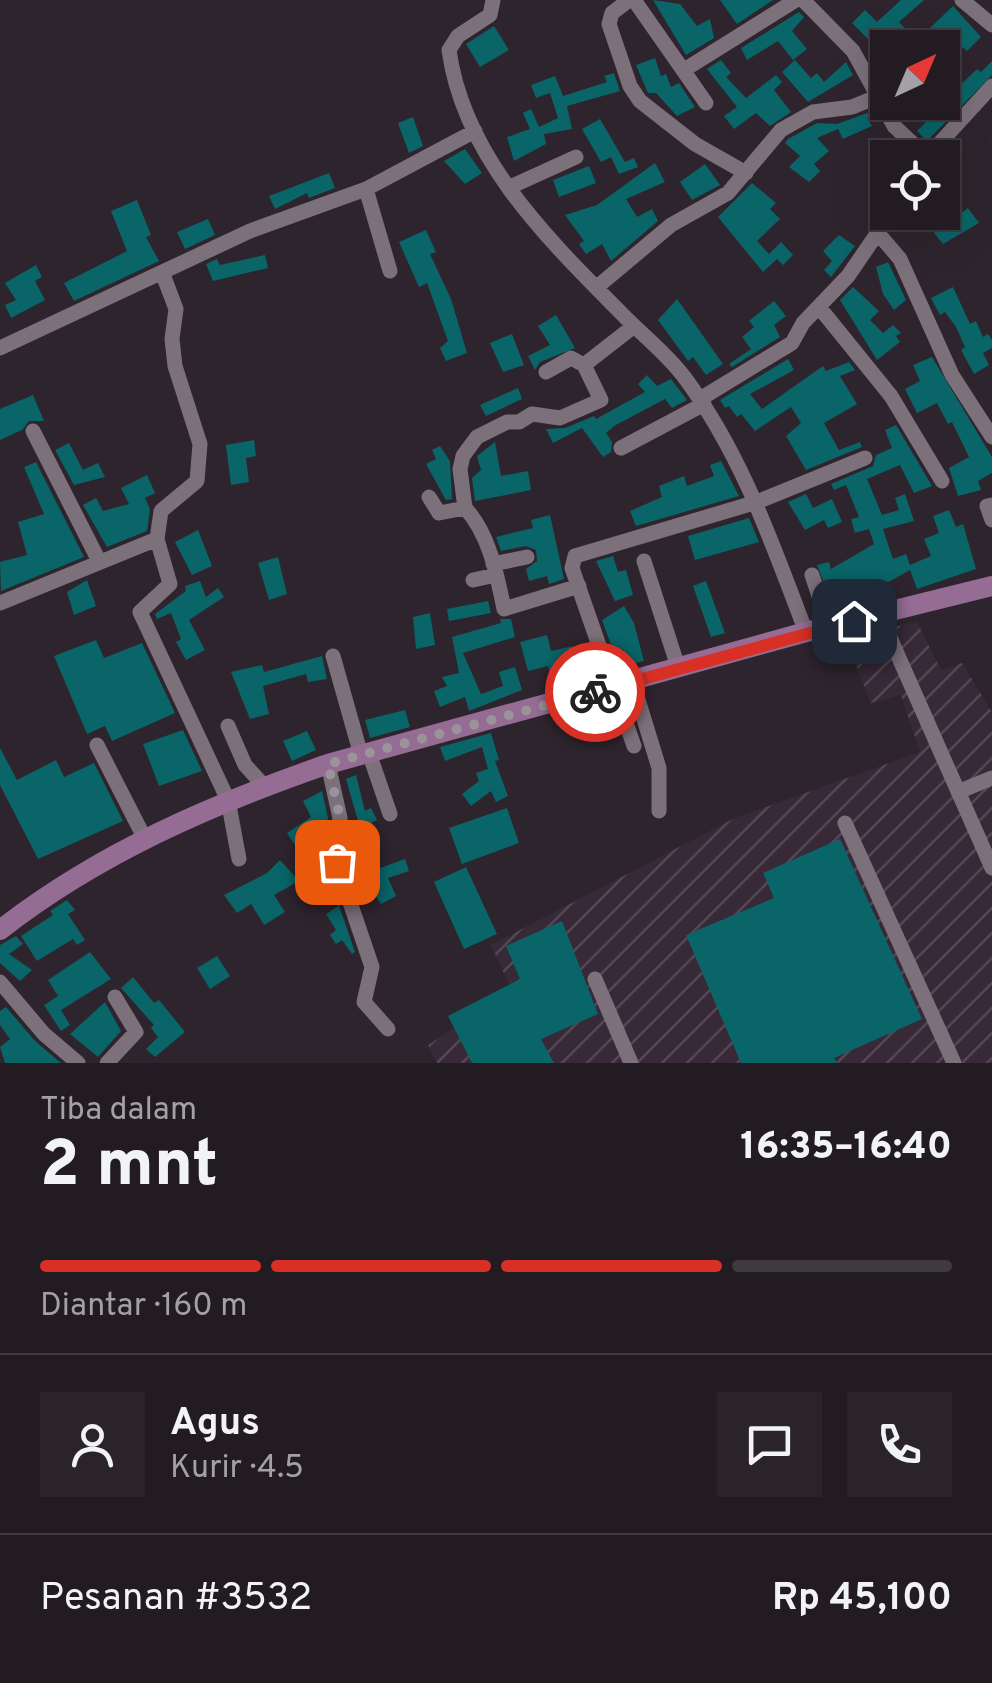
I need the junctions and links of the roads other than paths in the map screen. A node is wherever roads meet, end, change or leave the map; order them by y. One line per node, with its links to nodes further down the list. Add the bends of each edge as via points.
1 (493, 0): 12 (street, via 490,14 449,50)
2 (631, 0): 6 (street); 16 (street, via 612,13 609,24 635,95 695,144)
3 (799, 0): 6 (street); 7 (street, via 846,43)
4 (962, 0): 5 (street)
5 (992, 25)
6 (684, 70): 10 (street)
7 (870, 82)
8 (992, 86): 14 (street)
9 (870, 99): 16 (street, via 813,112 781,130)
10 (706, 103)
11 (891, 120): 13 (street)
12 (475, 130): 17 (street, via 494,172); 18 (street)
13 (908, 140)
14 (942, 140)
15 (576, 157): 17 (street)
16 (746, 173): 22 (street)
17 (510, 187): 22 (street)
18 (366, 189): 20 (street); 21 (street)
19 (876, 231): 23 (street); 30 (street, via 900,260 952,375)
20 (390, 271)
21 (162, 272): 25 (street); 39 (street, via 176,310 175,366 201,459 198,481 161,511)
22 (597, 287): 24 (street)
23 (819, 307): 28 (street, via 789,346); 33 (street, via 891,396)
24 (634, 326): 26 (street); 28 (street)
25 (0, 348)
26 (584, 364): 27 (street, via 571,358); 37 (street, via 601,400 560,418 532,414 507,422 471,443 460,469)
27 (546, 372)
28 (702, 402): 31 (street); 35 (street)
29 (34, 431): 41 (street)
30 (992, 437)
31 (622, 448)
32 (864, 458): 35 (street)
33 (942, 481)
34 (429, 497): 37 (street, via 439,513)
35 (757, 502): 46 (street, via 578,553 572,568); 51 (street)
36 (992, 505): 38 (street)
37 (465, 508): 43 (street)
38 (992, 520)
39 (157, 539): 41 (street); 63 (street, via 170,584 140,612)
40 (528, 557): 43 (street)
41 (98, 559): 48 (street)
42 (644, 561): 53 (street)
43 (495, 570): 45 (street); 46 (street, via 504,609)
44 (812, 575): 50 (street)
45 (473, 580)
46 (579, 586): 54 (street)
47 (992, 586): 49 (main road)
48 (0, 603)
49 (880, 616): 50 (main road); 62 (street)
50 (829, 626): 51 (main road)
51 (806, 632): 53 (main road)
52 (333, 656): 58 (street)
53 (678, 667): 54 (main road)
54 (623, 683): 57 (street); 58 (main road); 64 (street, via 659,768)
55 (228, 726): 61 (street, via 245,765)
56 (97, 745): 67 (street)
57 (634, 746)
58 (365, 754): 59 (main road); 65 (street)
59 (328, 764): 61 (main road); 74 (street, via 340,818 333,852 372,966 364,1002)
60 (992, 778): 62 (street)
61 (264, 786): 63 (main road)
62 (958, 792): 69 (street)
63 (228, 800): 67 (main road); 68 (street)
64 (659, 810)
65 (390, 814)
66 (845, 823): 78 (street)
67 (144, 838): 70 (main road, via 58,886)
68 (239, 859)
69 (992, 868)
70 (0, 930)
71 (595, 979): 77 (street)
72 (0, 982): 75 (street)
73 (116, 997): 76 (street, via 136,1032)
74 (388, 1030)
75 (78, 1063)
76 (107, 1063)
77 (631, 1063)
78 (954, 1063)

